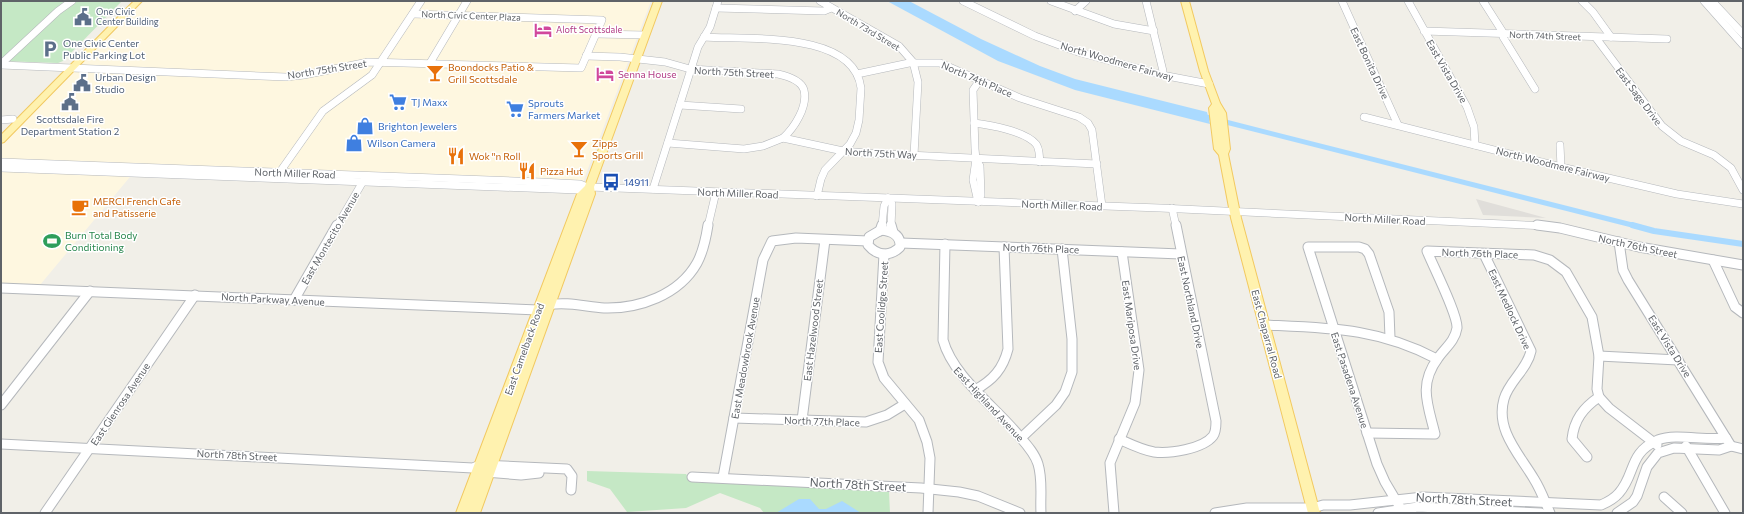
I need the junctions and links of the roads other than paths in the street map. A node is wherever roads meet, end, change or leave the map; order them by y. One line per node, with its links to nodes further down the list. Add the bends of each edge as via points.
1 (68, 1): 22 (street)
2 (72, 1): 22 (street)
3 (130, 1): 43 (main road)
4 (138, 1): 43 (main road)
5 (421, 1): 24 (street)
6 (467, 1): 25 (street)
7 (658, 1): 31 (main road, East Camelback Road)
8 (820, 1): 21 (street, North 73rd Street)
9 (963, 1): 46 (street, North Woodmere Fairway, via 1057,45)
10 (1051, 1): 23 (street)
11 (1086, 1): 23 (street)
12 (1146, 1): 27 (street)
13 (1184, 1): 48 (main road, East Chaparral Road)
14 (1342, 1): 55 (street, East Bonita Drive)
15 (1408, 1): 26 (street, East Vista Drive)
16 (1483, 1): 29 (street)
17 (1582, 1): 33 (street)
18 (1704, 1): 36 (street)
19 (1712, 1): 30 (street)
20 (717, 4): 21 (street, via 824,11); 32 (street)
21 (831, 8): 40 (street, North 73rd Street, via 899,46)
22 (58, 11): 42 (street)
23 (1075, 11): 27 (street, via 1117,25)
24 (413, 14): 25 (street, North Civic Center Plaza); 39 (street)
25 (459, 16): 28 (street, North Civic Center Plaza, via 602,20); 41 (street)
26 (1424, 31): 29 (street, North 74th Street); 59 (street, East Vista Drive, via 1468,107 1474,127)
27 (1154, 32): 46 (street)
28 (596, 34): 31 (street); 37 (street)
29 (1504, 34): 34 (street, North 74th Street); 49 (street, via 1503,37)
30 (1743, 34)
31 (645, 35): 38 (main road, East Camelback Road)
32 (704, 37): 44 (street); 45 (street, via 816,45 839,55)
33 (1611, 37): 34 (street, North 74th Street); 35 (street, North 74th Street)
34 (1596, 38): 73 (street, East Sage Drive, via 1662,126 1681,141 1714,155 1731,168)
35 (1667, 39)
36 (1742, 44)
37 (586, 56): 38 (street, North 75th Street); 41 (street, North 75th Street, via 581,68)
38 (636, 59): 44 (street, North 75th Street, via 665,62); 71 (main road, East Camelback Road)
39 (382, 62): 41 (street, North 75th Street); 43 (street, North 75th Street, via 360,63 286,77); 69 (street, via 368,78 322,111)
40 (913, 62): 45 (street, North 74th Place); 47 (street, North 74th Place, via 940,62); 62 (street, via 918,82)
41 (430, 63)
42 (1, 65): 43 (street, North 75th Street)
43 (68, 67): 54 (main road); 57 (main road)
44 (690, 70): 50 (street); 56 (street, North 75th Street, via 778,74 797,81 804,91 802,114)
45 (857, 74): 61 (street, via 862,92 857,127 851,142)
46 (1162, 75): 48 (street, North Woodmere Fairway)
47 (980, 80): 53 (street, via 973,90); 66 (street, North 74th Place, via 1020,98 1079,117 1088,123 1092,130)
48 (1209, 84): 81 (main road, East Chaparral Road, via 1226,149 1223,154)
49 (1535, 89)
50 (680, 105): 51 (street); 58 (street)
51 (741, 109)
52 (1364, 117): 55 (street, North Woodmere Fairway)
53 (974, 123): 63 (street); 65 (street, via 992,126 1030,139 1036,143)
54 (5, 124)
55 (1398, 125): 59 (street, North Woodmere Fairway)
56 (783, 138): 58 (street, via 763,146 744,149); 61 (street, North 75th Way)
57 (1, 140)
58 (668, 143): 72 (street)
59 (1475, 144): 67 (street, North Woodmere Fairway)
60 (1560, 145): 67 (street)
61 (843, 151): 62 (street, North 75th Way); 75 (street, via 825,169)
62 (914, 155): 63 (street, North 75th Way)
63 (976, 159): 65 (street, North 75th Way); 77 (street, via 973,166 974,193)
64 (1, 162): 69 (street, North Miller Road)
65 (1040, 162): 66 (street, North 75th Way)
66 (1097, 164): 79 (street)
67 (1561, 167): 78 (street, North Woodmere Fairway, via 1677,194)
68 (1, 168): 69 (street, North Miller Road)
69 (277, 176): 70 (street, North Miller Road)
70 (365, 179): 71 (street, North Miller Road, via 578,190); 101 (street, East Montecito Avenue)
71 (589, 187): 72 (street, North Miller Road); 102 (main road, East Camelback Road, via 582,194)
72 (653, 189): 74 (street, North Miller Road)
73 (1743, 190)
74 (716, 192): 75 (street, North Miller Road); 102 (street, North Parkway Avenue, via 696,264 682,282 671,290 648,301 618,308)
75 (817, 196): 76 (street, North Miller Road)
76 (888, 198): 77 (street, North Miller Road); 83 (street, via 884,203); 84 (street, via 892,204)
77 (978, 202): 79 (street, North Miller Road)
78 (1743, 204)
79 (1102, 206): 80 (street, North Miller Road)
80 (1172, 208): 81 (street, North Miller Road); 94 (street, East Northland Drive)
81 (1235, 211): 82 (street, North Miller Road); 104 (main road, East Chaparral Road)
82 (1534, 225): 87 (street, North 76th Street)
83 (880, 231): 84 (street); 86 (street, via 872,234)
84 (893, 232): 88 (street)
85 (825, 240): 86 (street); 114 (street, East Meadowbrook Avenue, via 796,238 772,241 763,260); 115 (street, East Hazelwood Street)
86 (868, 241): 93 (street, via 874,252)
87 (1619, 242): 96 (street, North 76th Street); 109 (street, East Vista Drive, via 1623,270)
88 (901, 243): 89 (street, North 76th Place); 93 (street, via 898,250)
89 (945, 244): 90 (street, North 76th Place); 110 (street, East Highland Avenue, via 943,340 951,362)
90 (1004, 247): 91 (street, North 76th Place); 110 (street, via 1008,349 1006,360 999,373)
91 (1062, 249): 92 (street, North 76th Place); 117 (street, via 1072,350 1070,377 1058,404)
92 (1122, 252): 94 (street, North 76th Place); 119 (street, East Mariposa Drive, via 1139,370 1135,403)
93 (884, 254): 112 (street, East Coolidge Street, via 878,362 884,378)
94 (1181, 254): 119 (street, East Northland Drive, via 1216,421 1213,436 1195,447 1155,452)
95 (1484, 254): 107 (street, North 76th Place, via 1534,255 1550,260 1566,272 1592,317); 108 (street, North 76th Place, via 1427,251 1457,326 1455,338); 135 (street, East Medlock Drive, via 1531,351 1528,362 1504,397 1504,428 1508,440 1533,477)
96 (1713, 260): 97 (street, North 76th Street); 103 (street, via 1736,307)
97 (1743, 264)
98 (1, 288): 99 (street, North Parkway Avenue)
99 (90, 291): 100 (street, North Parkway Avenue); 113 (street)
100 (194, 295): 101 (street, North Parkway Avenue); 123 (street, East Glenrosa Avenue)
101 (294, 300): 102 (street, North Parkway Avenue)
102 (544, 308): 128 (main road, East Camelback Road)
103 (1743, 313)
104 (1265, 325): 105 (street); 137 (main road, East Chaparral Road)
105 (1334, 329): 106 (street); 106 (street, East Pasadena Avenue, via 1308,247 1365,249 1388,307); 116 (street, East Pasadena Avenue)
106 (1390, 338): 108 (street, via 1421,349)
107 (1600, 356): 109 (street); 111 (street, North 76th Place, via 1597,389)
108 (1437, 359): 116 (street, via 1427,380 1425,393 1435,434)
109 (1678, 360): 121 (street, East Vista Drive)
110 (975, 390): 117 (street, East Highland Avenue)
111 (1599, 397): 120 (street, via 1609,408); 127 (street, via 1588,404 1573,428 1572,440)
112 (905, 404): 115 (street, North 77th Place, via 887,415 866,422); 131 (street, East Coolidge Street, via 919,420 927,442 930,458)
113 (1, 405)
114 (734, 418): 115 (street, North 77th Place); 130 (street, East Meadowbrook Avenue)
115 (802, 420)
116 (1367, 432): 134 (street, East Pasadena Avenue, via 1380,473)
117 (1021, 438): 143 (street, East Highland Avenue, via 1038,463)
118 (1681, 438): 120 (street, North 78th Street); 121 (street, North 78th Street); 124 (street)
119 (1119, 439): 144 (street, East Mariposa Drive, via 1110,463)
120 (1654, 442): 126 (street); 135 (street, North 78th Street, via 1638,452 1621,493 1609,503 1593,506)
121 (1729, 442): 124 (street, North 78th Street, via 1721,450); 125 (street, North 78th Street)
122 (1, 444): 123 (street, North 78th Street)
123 (90, 448): 128 (street, North 78th Street); 138 (street, East Glenrosa Avenue)
124 (1687, 449): 126 (street, North 78th Street); 151 (street)
125 (1743, 449)
126 (1663, 451): 149 (street, via 1657,453 1649,463 1633,503)
127 (1587, 457)
128 (482, 469): 132 (street, North 78th Street, via 521,474 572,473 574,478); 139 (main road, East Camelback Road); 140 (main road, East Camelback Road)
129 (692, 477): 130 (street, North 78th Street)
130 (723, 477): 131 (street, North 78th Street)
131 (928, 489): 141 (street, East Coolidge Street); 142 (street, North 78th Street, via 978,496)
132 (571, 490)
133 (1664, 497): 150 (street)
134 (1394, 499): 135 (street, North 78th Street, via 1423,497); 136 (street, East Pasadena Avenue); 137 (street, North 78th Street, via 1351,506 1320,504)
135 (1546, 503): 148 (street, East Medlock Drive)
136 (1401, 509): 146 (street, North 78th Street); 147 (street, North 78th Street, via 1418,507)
137 (1316, 511): 145 (street, North 78th Street, via 1247,508)
138 (45, 513)
139 (462, 513)
140 (474, 513)
141 (928, 513)
142 (1020, 513)
143 (1041, 513)
144 (1114, 513)
145 (1215, 513)
146 (1378, 513)
147 (1541, 513)
148 (1550, 513)
149 (1617, 513)
150 (1682, 513)
151 (1725, 513)

